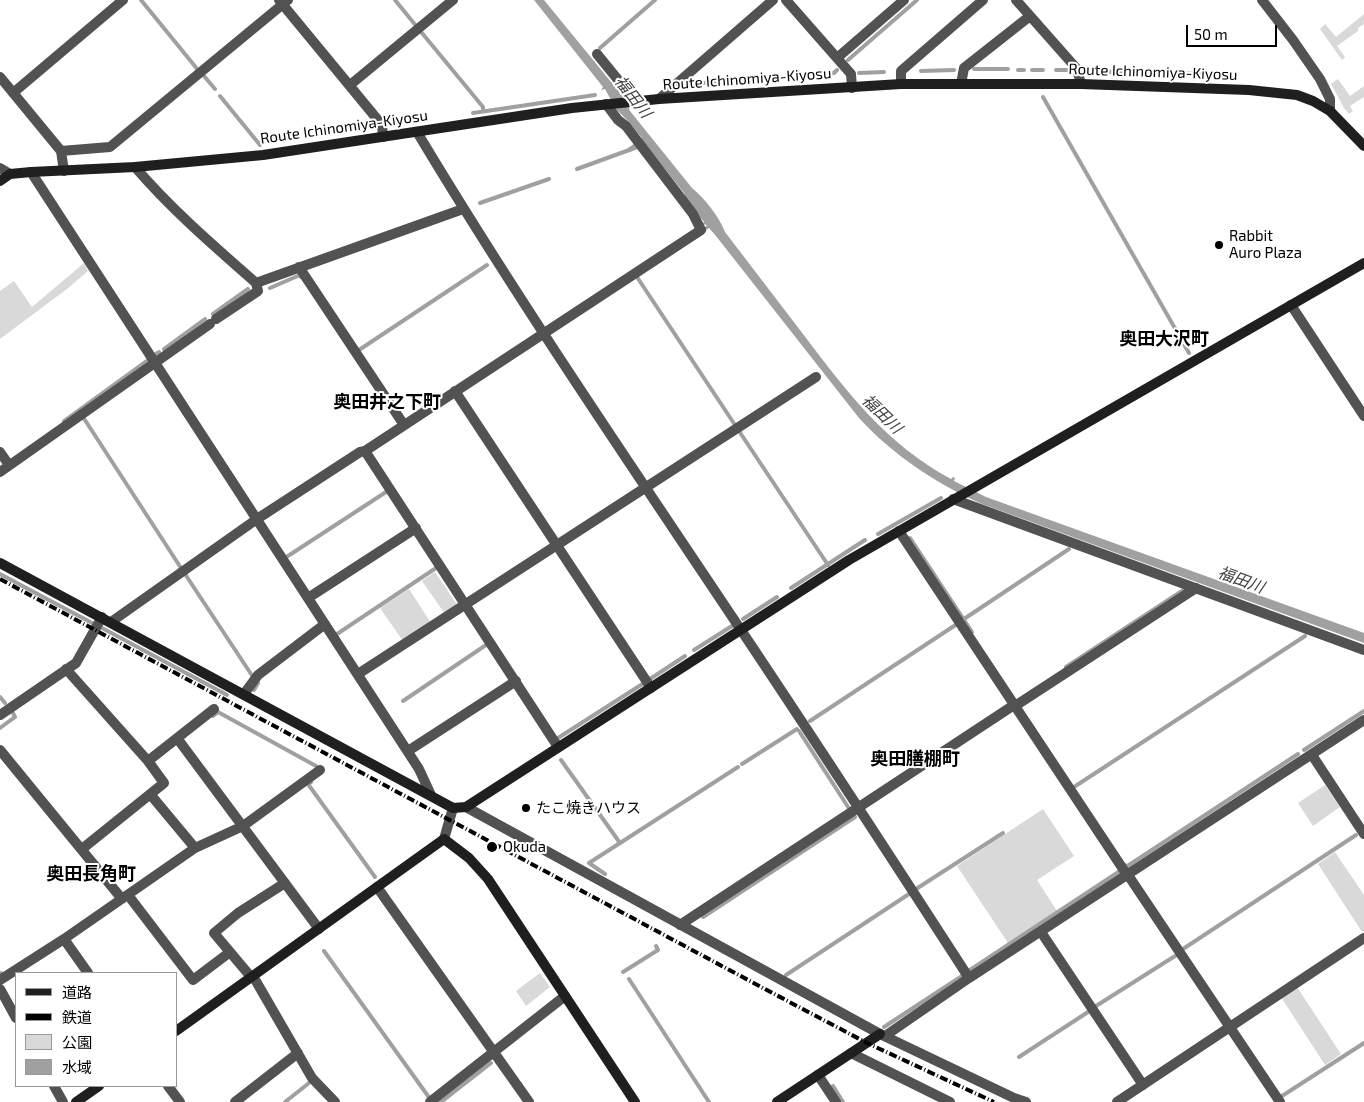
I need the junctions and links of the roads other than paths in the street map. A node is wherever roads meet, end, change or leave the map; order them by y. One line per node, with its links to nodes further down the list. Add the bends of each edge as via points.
1 (124, 0): 19 (street)
2 (453, 0): 17 (street)
3 (773, 0): 20 (street)
4 (786, 0): 12 (street)
5 (904, 0): 12 (street)
6 (983, 0): 14 (street, via 901,71)
7 (1016, 0): 10 (street)
8 (1262, 0): 23 (street, via 1320,79 1330,99)
9 (284, 1): 17 (street); 27 (street, via 110,147)
10 (1030, 16): 15 (street, via 964,68); 16 (street, via 1077,69)
11 (597, 54): 21 (street, via 628,92)
12 (837, 58): 18 (street, via 851,74)
13 (0, 77): 19 (street)
14 (901, 84): 15 (street, Route Ichinomiya-Kiyosu); 18 (street, Route Ichinomiya-Kiyosu)
15 (960, 84): 16 (street, Route Ichinomiya-Kiyosu)
16 (1081, 84): 23 (street, Route Ichinomiya-Kiyosu, via 1249,90 1297,95)
17 (350, 85): 25 (street, via 382,125)
18 (852, 88): 20 (street, Route Ichinomiya-Kiyosu)
19 (13, 92): 27 (street)
20 (659, 100): 21 (street, Route Ichinomiya-Kiyosu)
21 (630, 102): 22 (street, Route Ichinomiya-Kiyosu)
22 (610, 104): 24 (street, Route Ichinomiya-Kiyosu); 39 (street, via 702,230)
23 (1330, 111): 26 (street, Route Ichinomiya-Kiyosu)
24 (416, 132): 25 (street, Route Ichinomiya-Kiyosu); 34 (street)
25 (383, 137): 28 (street, Route Ichinomiya-Kiyosu, via 263,155)
26 (1364, 146)
27 (61, 151): 30 (street)
28 (136, 167): 30 (street, Route Ichinomiya-Kiyosu); 37 (street, via 200,234)
29 (0, 168): 32 (street)
30 (64, 171): 31 (street, Route Ichinomiya-Kiyosu)
31 (31, 172): 32 (street, Route Ichinomiya-Kiyosu); 40 (street)
32 (10, 174): 33 (street, Route Ichinomiya-Kiyosu)
33 (0, 181)
34 (463, 209): 36 (street); 39 (street)
35 (1364, 263): 38 (street)
36 (299, 267): 37 (street); 44 (street)
37 (256, 283): 40 (street, via 258,291)
38 (1291, 305): 43 (street); 49 (street)
39 (544, 334): 42 (street); 48 (street)
40 (154, 362): 47 (street); 50 (street)
41 (816, 377): 48 (street)
42 (455, 392): 44 (street); 53 (street)
43 (1364, 416)
44 (404, 425): 45 (street)
45 (365, 451): 50 (street); 51 (street)
46 (0, 452): 47 (street)
47 (4, 468)
48 (645, 488): 53 (street); 60 (street)
49 (954, 498): 52 (street); 55 (street)
50 (257, 519): 56 (street); 58 (street)
51 (416, 528): 56 (street); 57 (street)
52 (899, 531): 60 (street); 67 (street)
53 (556, 546): 57 (street); 65 (street)
54 (0, 563): 58 (street)
55 (1196, 588): 61 (street); 67 (street)
56 (308, 598): 59 (street)
57 (466, 604): 63 (street); 64 (street)
58 (106, 620): 62 (street, via 76,663); 66 (street)
59 (325, 624): 63 (street); 66 (street, via 258,675)
60 (741, 630): 65 (street); 82 (street)
61 (1364, 650)
62 (66, 669): 69 (street); 76 (street)
63 (358, 674): 74 (street)
64 (516, 681): 72 (street); 74 (street)
65 (651, 688): 72 (street)
66 (244, 694): 79 (street)
67 (1015, 706): 82 (street); 88 (street)
68 (214, 709): 71 (street)
69 (0, 715)
70 (1364, 720): 75 (street)
71 (177, 738): 76 (street); 83 (street)
72 (558, 747): 80 (street)
73 (0, 750): 87 (street)
74 (408, 751): 79 (street)
75 (1312, 754): 84 (street); 88 (street)
76 (148, 761): 78 (street, via 164,783)
77 (320, 770): 83 (street)
78 (150, 794): 86 (street); 87 (street)
79 (431, 795): 81 (street)
80 (466, 807): 81 (street); 92 (street)
81 (453, 808): 85 (street)
82 (858, 808): 92 (street); 100 (street)
83 (243, 826): 86 (street); 89 (street)
84 (1364, 834)
85 (444, 839): 90 (street); 103 (street, via 469,858 488,879)
86 (195, 848): 91 (street)
87 (82, 849): 91 (street)
88 (1128, 875): 94 (street); 105 (street)
89 (285, 883): 93 (street); 97 (street, via 214,933)
90 (377, 887): 93 (street); 108 (street)
91 (125, 897): 96 (street); 97 (street, via 194,980)
92 (680, 926): 107 (street)
93 (319, 929): 99 (street)
94 (1041, 932): 100 (street); 112 (street)
95 (1364, 938): 105 (street)
96 (64, 940): 98 (street); 101 (street)
97 (230, 952): 99 (street)
98 (87, 972)
99 (252, 977): 106 (street); 109 (street)
100 (969, 978): 107 (street)
101 (0, 980)
102 (0, 989): 104 (street)
103 (565, 996): 108 (street); 123 (street)
104 (15, 1016)
105 (1230, 1027): 112 (street); 129 (street)
106 (178, 1030)
107 (883, 1035): 110 (street); 127 (street)
108 (493, 1052): 121 (street); 122 (street)
109 (298, 1053): 119 (street); 120 (street, via 312,1078)
110 (851, 1053): 111 (street); 126 (street)
111 (818, 1075): 124 (street); 125 (street)
112 (1143, 1085): 128 (street)
113 (55, 1087): 116 (street)
114 (98, 1087): 117 (street)
115 (169, 1087): 118 (street)
116 (63, 1102)
117 (76, 1102)
118 (180, 1102)
119 (236, 1102)
120 (334, 1102)
121 (430, 1102)
122 (529, 1102)
123 (635, 1102)
124 (777, 1102)
125 (836, 1102)
126 (950, 1102)
127 (1026, 1102)
128 (1116, 1102)
129 (1280, 1102)

